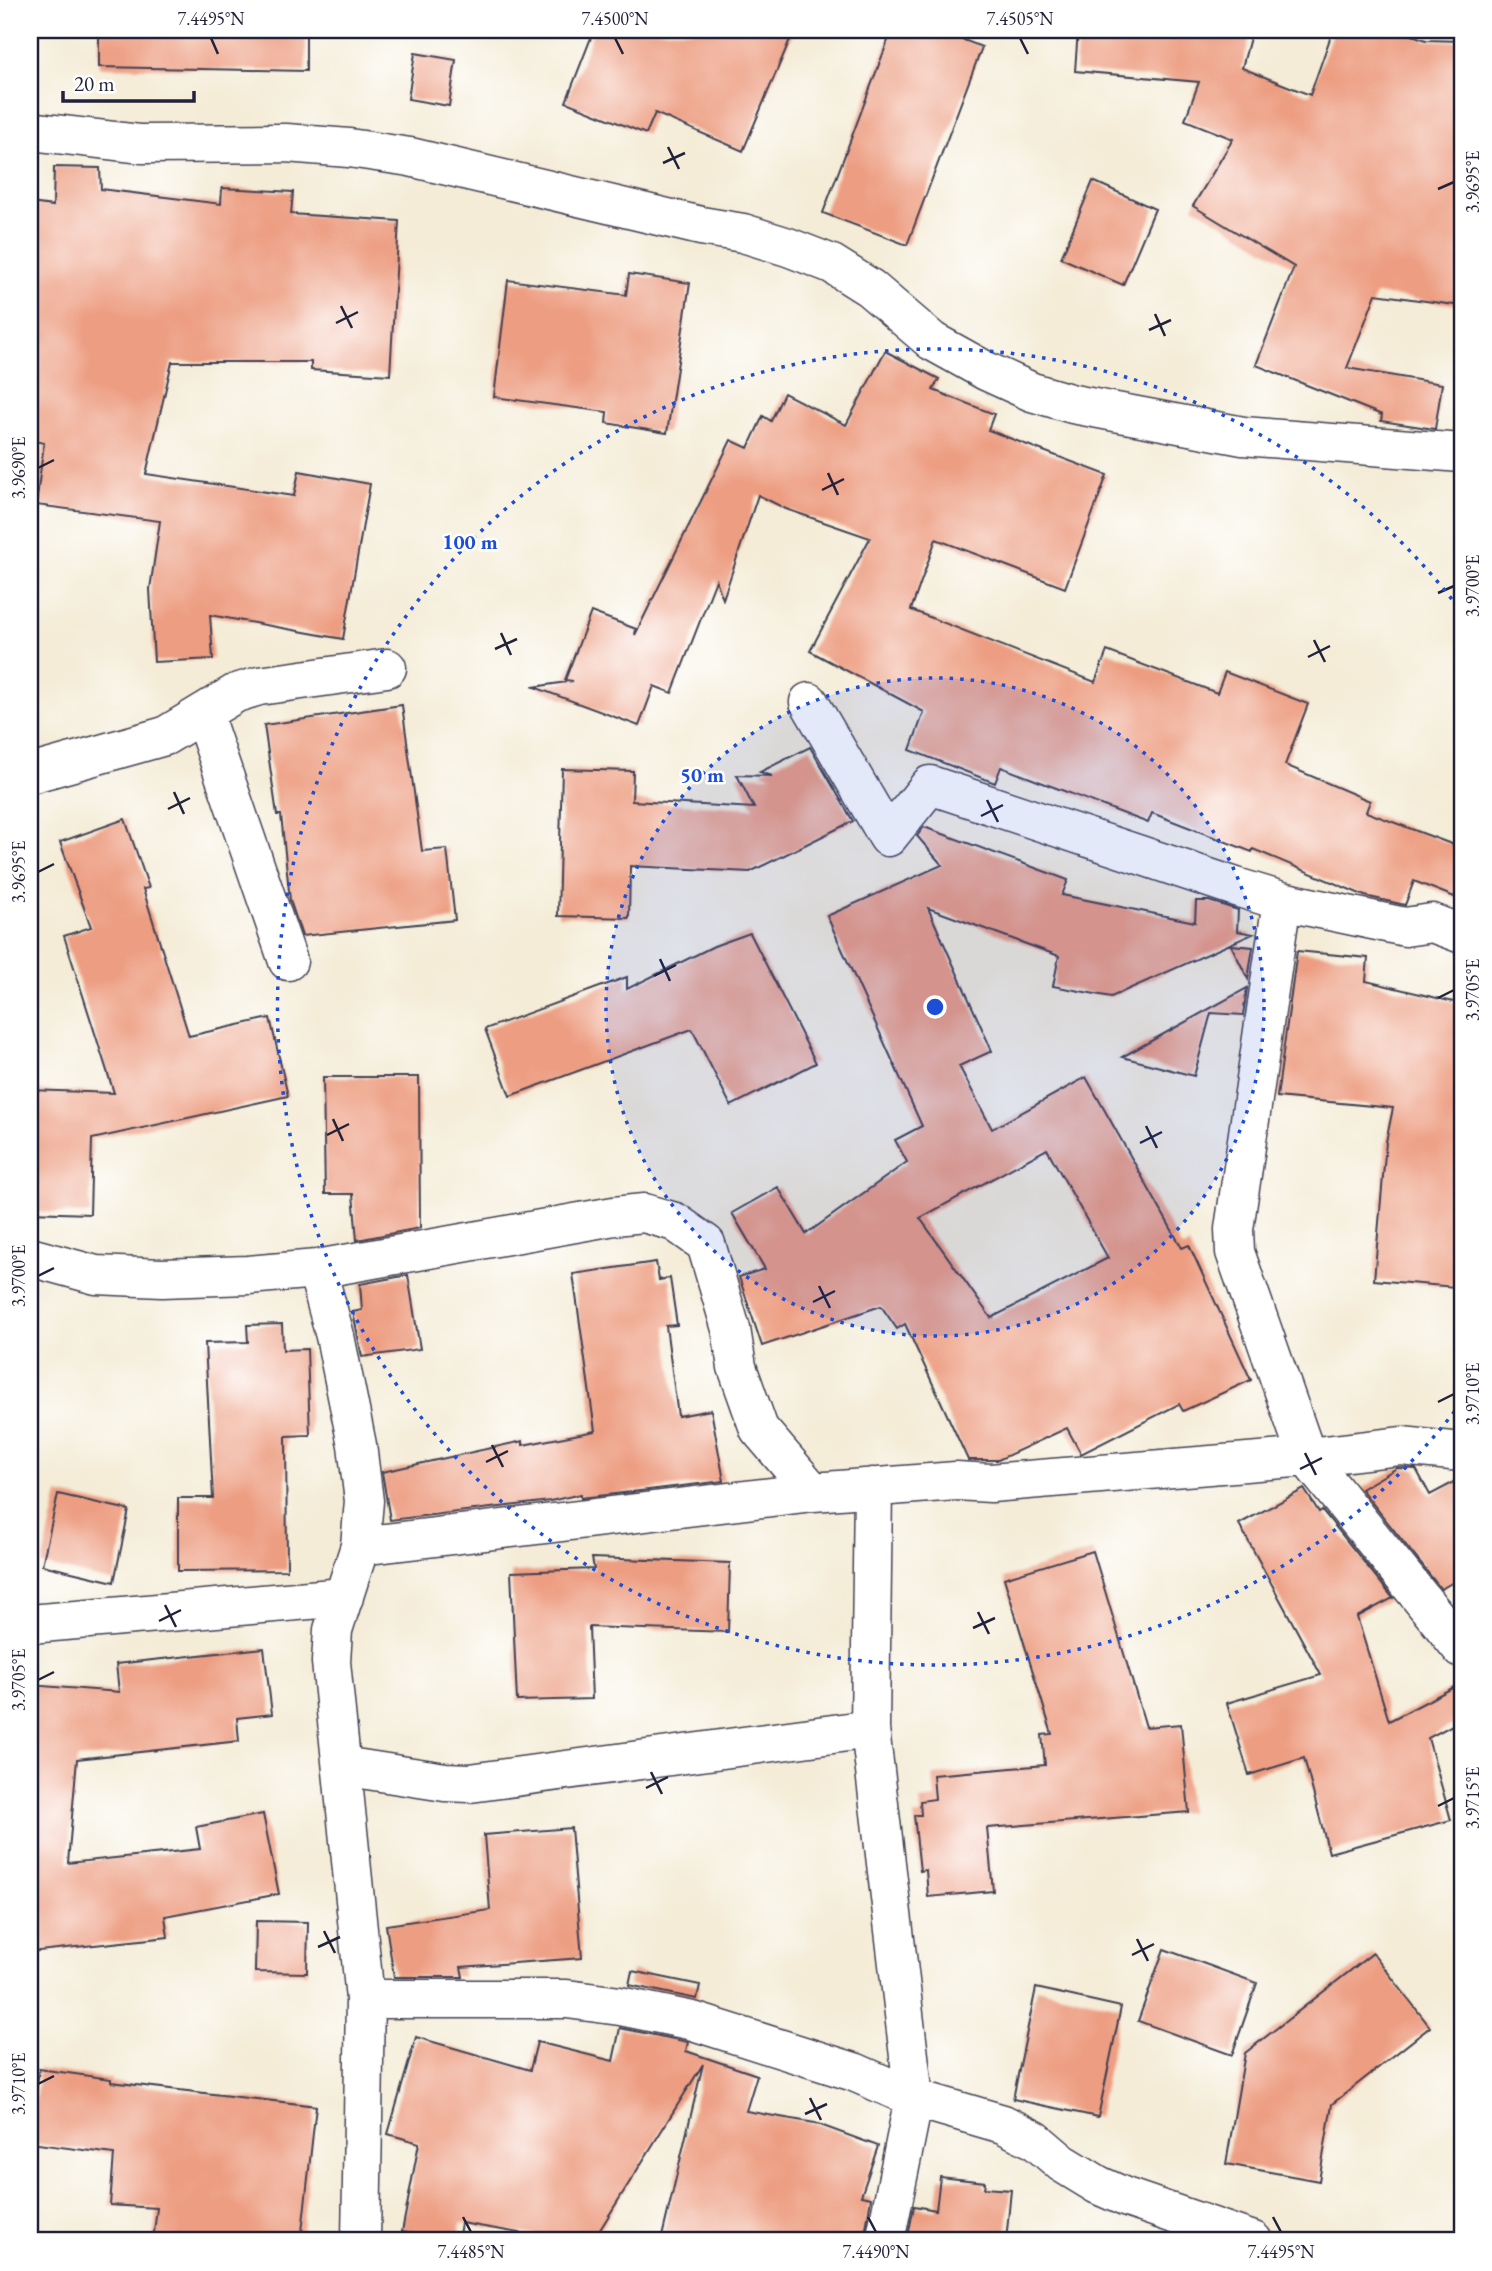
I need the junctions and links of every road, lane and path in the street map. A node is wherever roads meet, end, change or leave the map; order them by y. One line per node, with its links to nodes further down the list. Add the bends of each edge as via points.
1 (30, 131): 2 (street, via 141,144 286,143 410,157 788,247 832,264 870,288 932,341 986,371 1073,404 1243,436)
2 (1462, 453)
3 (387, 668): 5 (street, via 259,686 236,693)
4 (809, 702): 7 (street, via 888,838 930,785)
5 (203, 714): 6 (street, via 165,736); 9 (street)
6 (30, 774)
7 (1282, 901): 8 (street, via 1405,927 1432,923); 13 (street, via 1234,1229 1235,1252)
8 (1462, 934)
9 (288, 961)
10 (30, 1257): 11 (street, via 96,1275 149,1278)
11 (317, 1269): 15 (street, via 614,1216 644,1213 676,1222 706,1244 737,1367 760,1429); 16 (street, via 357,1445 364,1501)
12 (1462, 1452): 13 (street, via 1401,1446)
13 (1307, 1457): 14 (street, via 991,1483 956,1480); 19 (street)
14 (873, 1487): 15 (street); 20 (street)
15 (813, 1492): 16 (street)
16 (360, 1546): 17 (street)
17 (344, 1597): 18 (street); 21 (street, via 333,1630 331,1662)
18 (30, 1624)
19 (1462, 1649)
20 (870, 1729): 21 (street, via 470,1783); 23 (street)
21 (342, 1766): 22 (street)
22 (365, 1999): 23 (street, via 567,1998 620,2006 706,2025 855,2072); 24 (street)
23 (914, 2098): 25 (street); 26 (street, via 1003,2124 1035,2140 1098,2185)
24 (361, 2241)
25 (885, 2241)
26 (1253, 2241)

